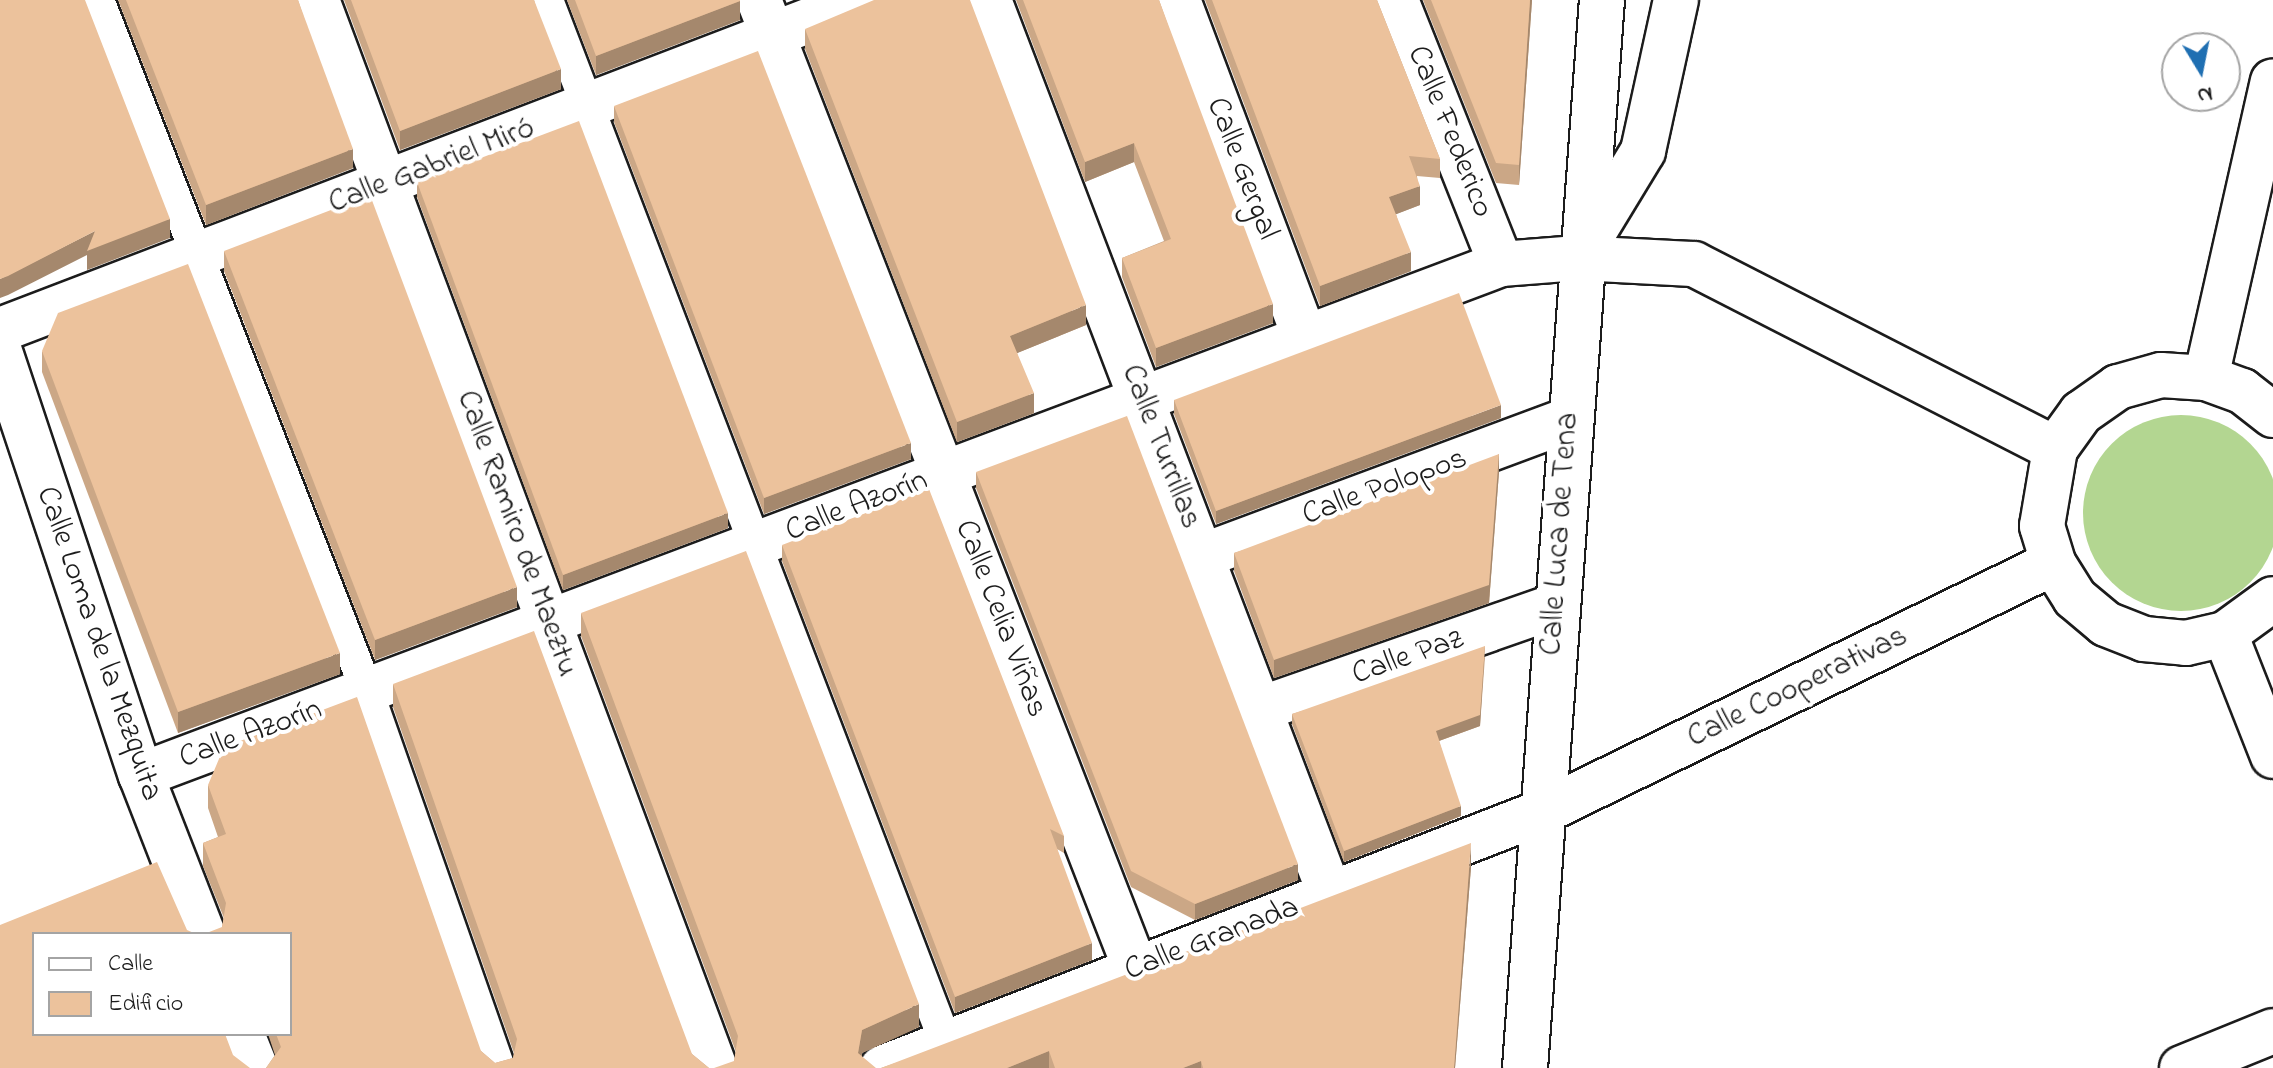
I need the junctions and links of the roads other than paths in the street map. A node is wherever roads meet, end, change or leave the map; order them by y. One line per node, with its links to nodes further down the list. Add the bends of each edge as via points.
1 (98, 0): 14 (lane)
2 (317, 0): 13 (street, Calle Ramiro de Maeztu)
3 (547, 0): 12 (lane)
4 (863, 0): 10 (street, Calle Gabriel Miró)
5 (989, 0): 21 (street, Calle Turrillas)
6 (1178, 0): 18 (street, Calle Gergal)
7 (1396, 0): 16 (street, Calle Federico)
8 (1602, 0): 15 (street, Calle Luca de Tena)
9 (1676, 0): 15 (street, via 1643,151)
10 (766, 18): 12 (street, Calle Gabriel Miró); 25 (street, Calle Celia Viñas)
11 (2273, 81): 20 (street)
12 (587, 108): 13 (street, Calle Gabriel Miró); 26 (lane)
13 (386, 185): 14 (street, Calle Gabriel Miró); 31 (street, Calle Ramiro de Maeztu)
14 (193, 257): 17 (street, Calle Gabriel Miró); 33 (lane)
15 (1578, 258): 16 (street, Calle Azorín); 23 (street, Calle Luca de Tena); 24 (street, Calle Azorín, via 1694,264)
16 (1501, 264): 18 (street, Calle Azorín)
17 (0, 330)
18 (1305, 338): 21 (street, Calle Azorín)
19 (0, 352): 36 (street, Calle Loma de la Mezquita)
20 (2206, 378): 22 (street); 24 (street, via 2161,375 2118,387 2081,413)
21 (1142, 399): 25 (street, Calle Azorín); 27 (street, Calle Turrillas)
22 (2273, 415)
23 (1568, 420): 27 (street, Calle Polopos); 30 (street, Calle Luca de Tena)
24 (2055, 449): 28 (street, via 2042,526)
25 (943, 474): 26 (street, Calle Azorín); 40 (street, Calle Celia Viñas)
26 (759, 544): 31 (street, Calle Azorín); 43 (lane)
27 (1202, 556): 34 (street, Calle Turrillas)
28 (2053, 563): 32 (street, via 2075,598 2106,624 2144,639 2186,643); 37 (street, Calle Cooperativas)
29 (2273, 599): 32 (street)
30 (1556, 606): 34 (street, Calle Paz); 37 (street, Calle Luca de Tena)
31 (549, 623): 33 (street, Calle Azorín); 46 (street, Calle Ramiro de Maeztu)
32 (2225, 634): 35 (street)
33 (367, 691): 36 (street, Calle Azorín); 45 (lane)
34 (1260, 709): 38 (street, Calle Turrillas)
35 (2273, 756)
36 (141, 775): 39 (street, Calle Loma de la Mezquita)
37 (1542, 812): 38 (street, Calle Granada); 48 (street, Calle Luca de Tena)
38 (1330, 894): 40 (street, Calle Granada)
39 (202, 932)
40 (1136, 970): 43 (street, Calle Granada)
41 (2273, 1031): 49 (street)
42 (243, 1036): 44 (street)
43 (946, 1043): 47 (street, Calle Granada)
44 (256, 1068)
45 (499, 1068)
46 (715, 1068)
47 (882, 1068)
48 (1525, 1068)
49 (2182, 1068)

